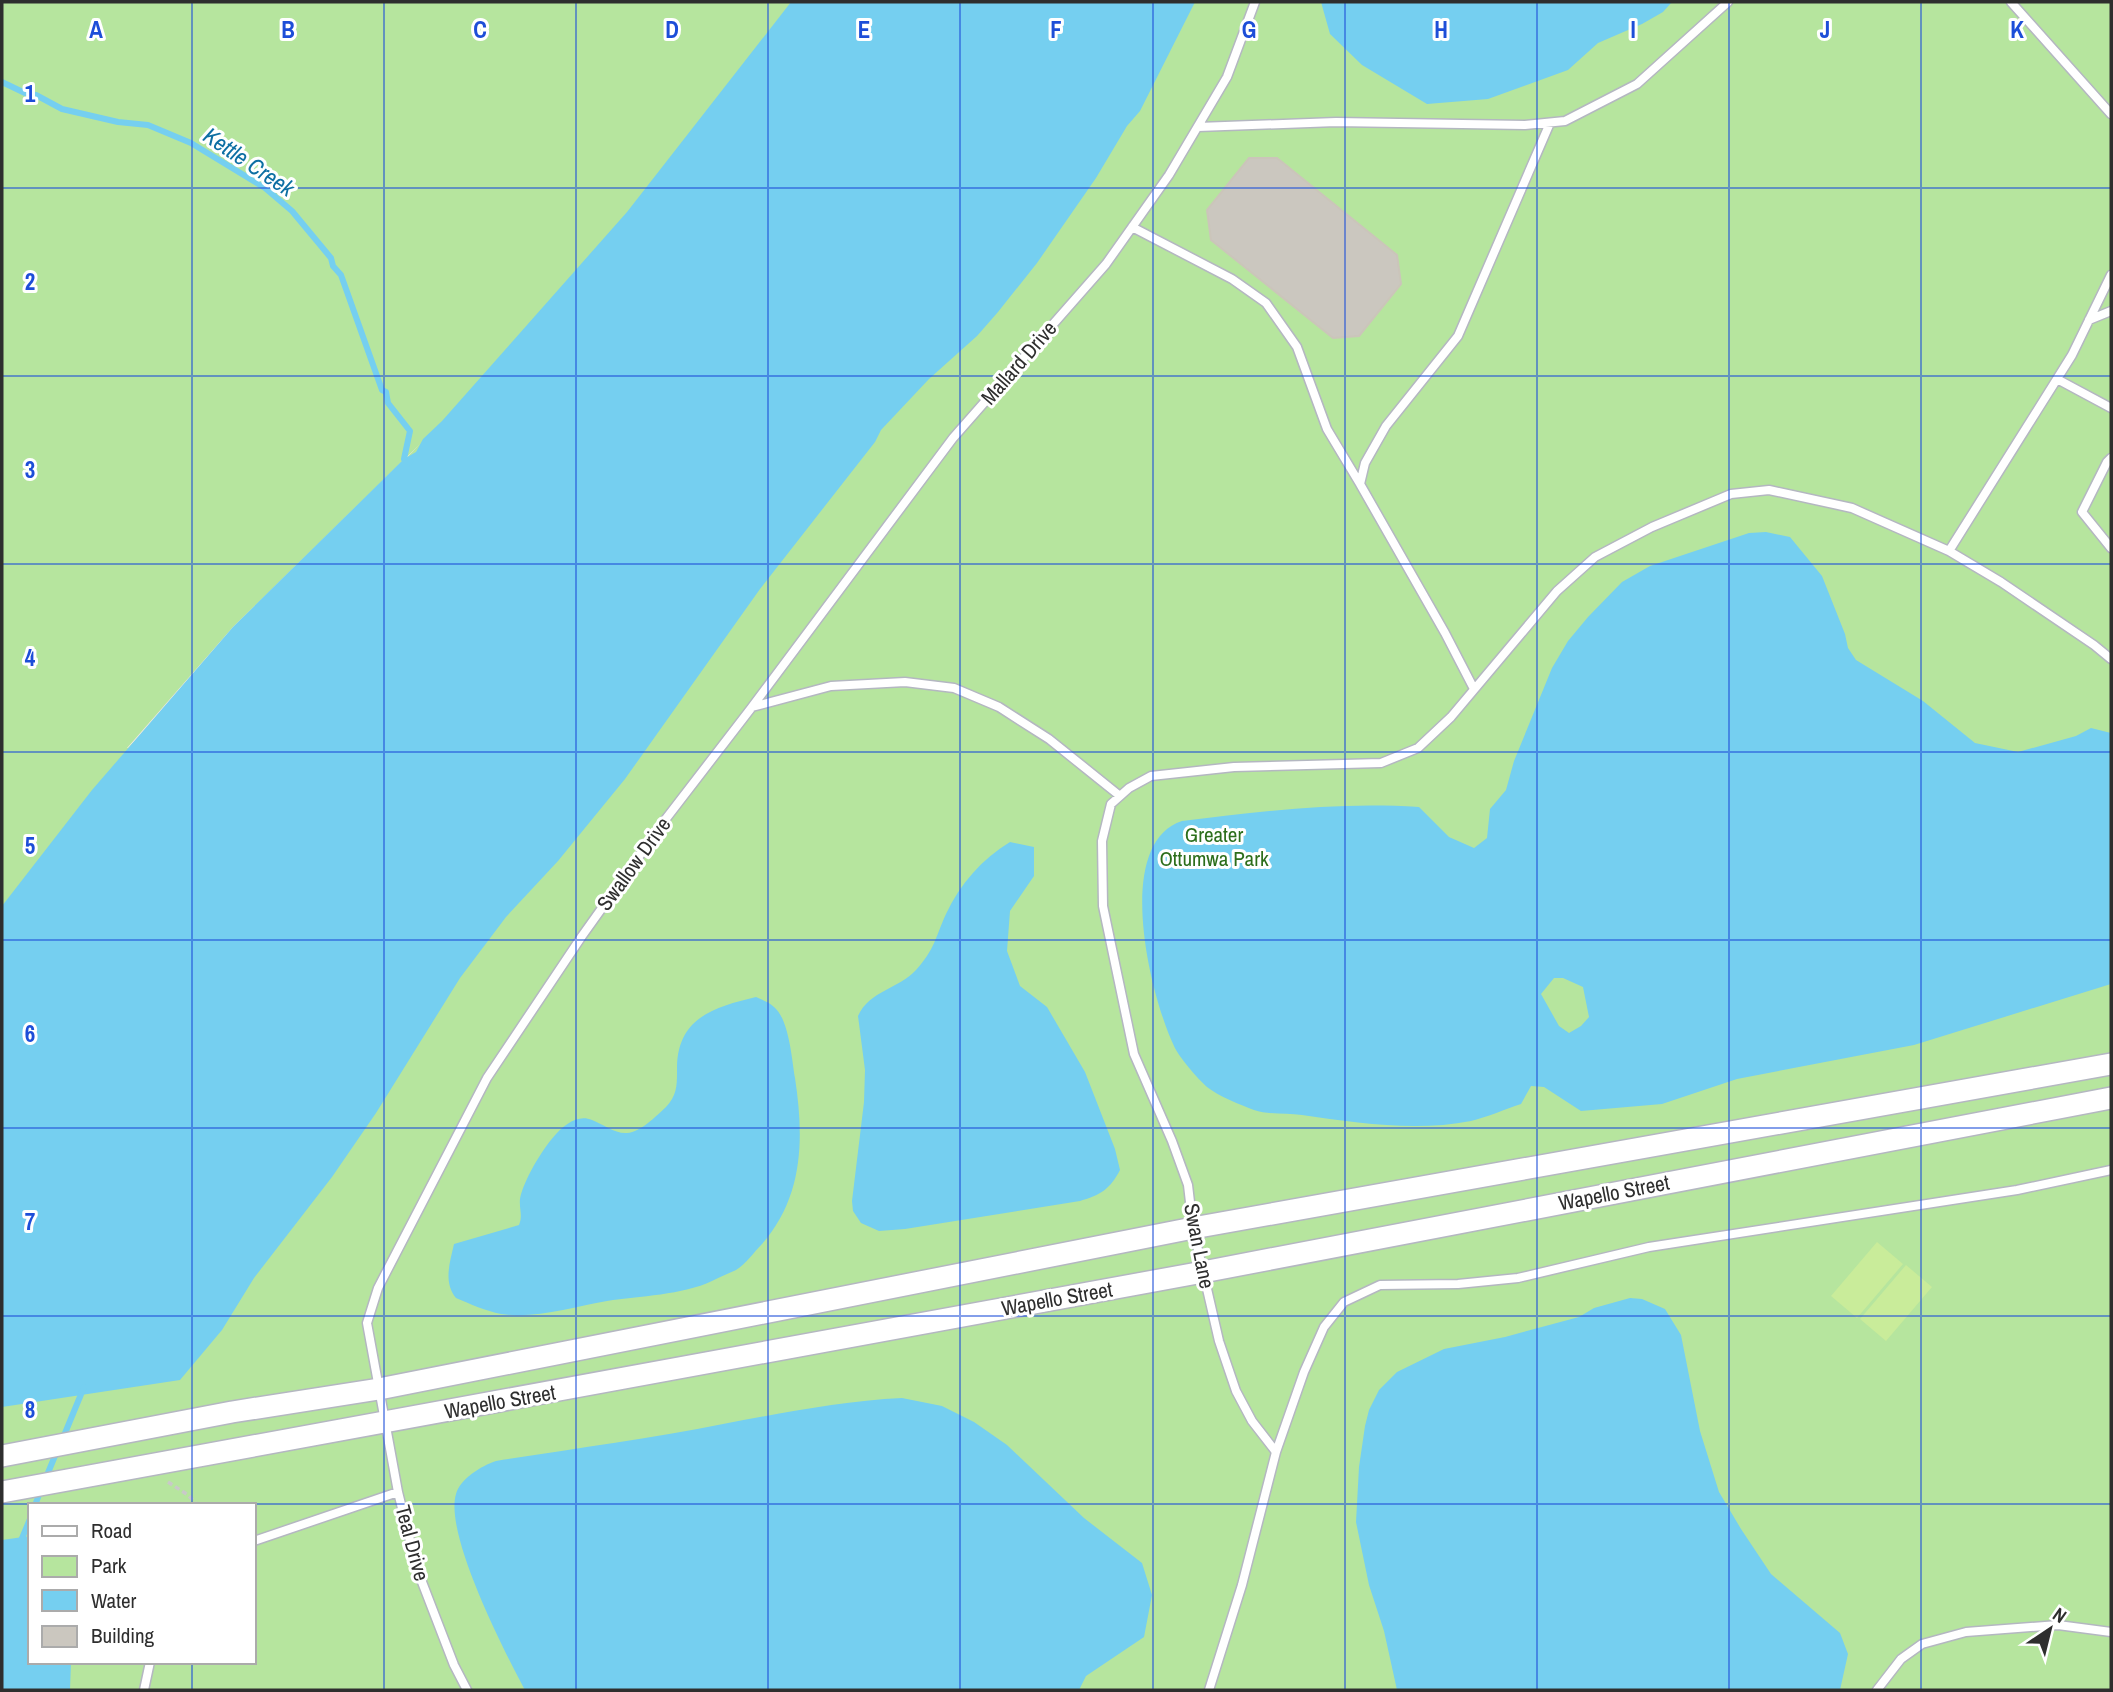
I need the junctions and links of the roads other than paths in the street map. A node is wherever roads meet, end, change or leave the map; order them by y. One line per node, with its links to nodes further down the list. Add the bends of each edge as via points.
1 (1255, 2): 6 (lane, Mallard Drive, via 1227,77)
2 (1728, 2): 5 (lane, via 1637,84 1565,121)
3 (2011, 2): 4 (lane)
4 (2111, 114)
5 (1550, 122): 6 (lane); 14 (lane, via 1458,336 1386,426 1365,463)
6 (1198, 127): 7 (lane, Mallard Drive)
7 (1132, 227): 14 (lane, via 1232,279 1266,303 1297,347 1327,429); 19 (lane, Mallard Drive, via 1106,264 953,438)
8 (2111, 275): 10 (lane)
9 (2111, 311): 10 (lane)
10 (2090, 320): 11 (lane)
11 (2057, 379): 12 (lane); 16 (lane)
12 (2111, 408)
13 (2111, 458): 15 (lane, via 2082,512)
14 (1360, 484): 18 (lane)
15 (2111, 548)
16 (1950, 551): 17 (lane); 18 (lane, via 1852,508 1769,490 1731,494 1595,557 1557,591)
17 (2111, 659)
18 (1474, 689): 20 (lane, via 1418,748 1381,763 1234,767 1151,776)
19 (752, 707): 20 (lane, via 831,686 905,682 954,688 999,707 1049,739); 26 (lane, Swallow Drive, via 582,936 487,1078 378,1288 367,1323)
20 (1120, 796): 24 (lane, Swan Lane, via 1111,804 1102,841 1103,906 1134,1054 1188,1185)
21 (2111, 1064): 24 (main road, Wapello Street)
22 (2111, 1098): 25 (main road, Wapello Street)
23 (2111, 1170): 28 (lane, via 2017,1190 1649,1247 1518,1278 1380,1285 1344,1302 1324,1327)
24 (1193, 1228): 25 (lane, Swan Lane); 26 (main road, Wapello Street)
25 (1203, 1272): 27 (main road, Wapello Street); 28 (lane, Swan Lane, via 1236,1391)
26 (379, 1389): 27 (lane, Teal Drive); 29 (main road, Wapello Street)
27 (386, 1423): 30 (main road, Wapello Street); 31 (lane, Teal Drive)
28 (1276, 1452): 37 (lane)
29 (2, 1456)
30 (2, 1492)
31 (398, 1492): 32 (lane); 36 (lane, Teal Drive, via 416,1569)
32 (256, 1540)
33 (2111, 1632): 38 (lane, via 2058,1625 1966,1632 1922,1644 1901,1658)
34 (150, 1664): 35 (lane)
35 (144, 1690)
36 (467, 1690)
37 (1209, 1690)
38 (1877, 1690)

